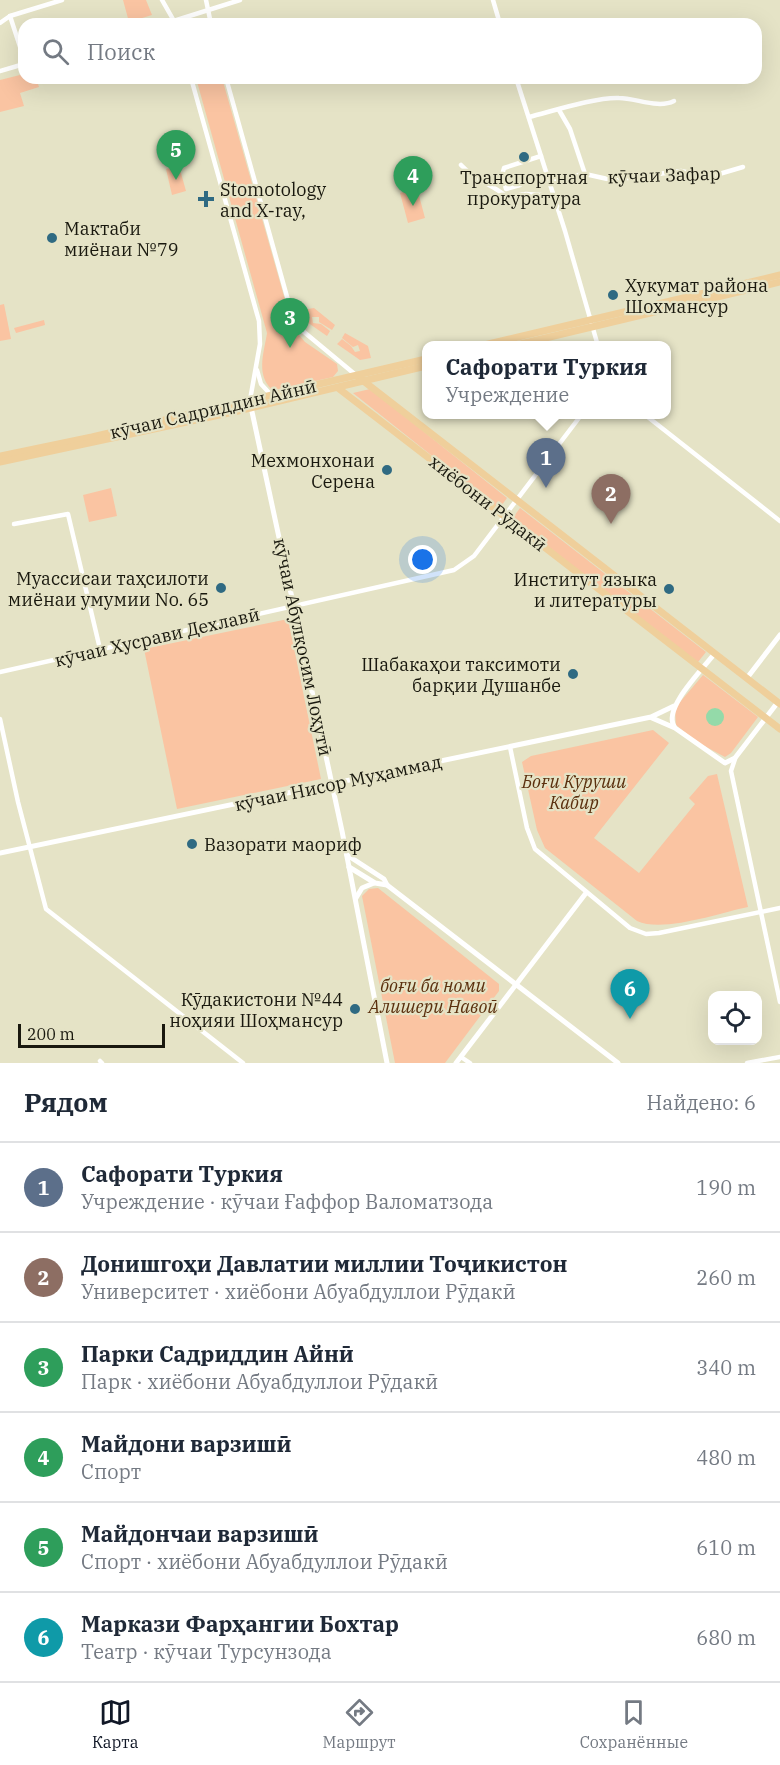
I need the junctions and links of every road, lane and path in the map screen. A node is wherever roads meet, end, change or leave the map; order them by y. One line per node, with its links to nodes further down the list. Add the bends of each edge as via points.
1 (63, 0): 7 (street)
2 (162, 0): 8 (street)
3 (206, 0): 6 (street)
4 (240, 0): 6 (street)
5 (493, 0): 11 (street)
6 (207, 10): 9 (street); 10 (street)
7 (10, 16): 12 (street); 13 (street)
8 (173, 18)
9 (186, 18)
10 (209, 18)
11 (498, 18)
12 (0, 22)
13 (18, 41)
14 (18, 66): 15 (street)
15 (0, 71)
16 (193, 84): 38 (street, via 259,321)
17 (228, 84): 39 (street, via 298,327)
18 (518, 84): 21 (street)
19 (674, 101): 20 (street, via 662,104 619,98)
20 (559, 110): 21 (street); 25 (street, via 570,129)
21 (528, 117): 22 (street)
22 (541, 156): 26 (street); 27 (street, via 504,168 506,189)
23 (461, 165): 28 (street, via 473,179 492,184 507,197)
24 (743, 167): 25 (street, кӯчаи Зафар, via 710,177 681,171 612,180)
25 (585, 174): 26 (street, кӯчаи Зафар)
26 (549, 180): 28 (street)
27 (520, 185)
28 (554, 196): 32 (street)
29 (780, 275): 31 (highway)
30 (780, 282): 31 (highway)
31 (735, 288): 32 (highway)
32 (591, 322): 33 (highway); 34 (highway); 35 (street)
33 (499, 341)
34 (526, 341)
35 (596, 341)
36 (422, 360): 39 (highway, кӯчаи Садриддин Айнӣ)
37 (422, 367): 40 (highway, кӯчаи Садриддин Айнӣ)
38 (256, 368): 42 (street, via 261,384); 43 (street)
39 (357, 376): 40 (highway); 42 (highway, кӯчаи Садриддин Айнӣ)
40 (364, 381): 41 (highway, кӯчаи Садриддин Айнӣ); 49 (highway)
41 (338, 388): 42 (highway, кӯчаи Садриддин Айнӣ); 50 (highway, хиёбони Рӯдакӣ)
42 (274, 399): 43 (highway, кӯчаи Садриддин Айнӣ)
43 (251, 404): 44 (highway, кӯчаи Садриддин Айнӣ); 53 (street, кӯчаи Абулқосим Лоҳутӣ)
44 (204, 415): 47 (highway, кӯчаи Садриддин Айнӣ); 48 (highway, кӯчаи Садриддин Айнӣ)
45 (578, 419): 49 (street)
46 (650, 419): 51 (street)
47 (0, 456)
48 (0, 462)
49 (516, 499): 50 (street); 56 (highway)
50 (504, 516): 53 (street, кӯчаи Хусрави Дехлавӣ, via 471,559 454,570); 57 (highway, хиёбони Рӯдакӣ)
51 (780, 521)
52 (14, 524): 55 (street, via 68,514)
53 (294, 606): 55 (street, кӯчаи Хусрави Дехлавӣ); 71 (street, кӯчаи Абулқосим Лоҳутӣ)
54 (780, 635): 59 (street)
55 (100, 649): 58 (street, кӯчаи Хусрави Дехлавӣ)
56 (715, 653): 57 (street, кӯчаи Нисор Муҳаммад); 59 (highway)
57 (703, 669): 61 (street, кӯчаи Нисор Муҳаммад); 63 (highway, хиёбони Рӯдакӣ)
58 (0, 672)
59 (747, 678): 60 (highway)
60 (779, 703): 63 (street)
61 (674, 706): 62 (street, кӯчаи Нисор Муҳаммад); 65 (street, via 670,718)
62 (651, 717): 65 (street); 67 (street, кӯчаи Нисор Муҳаммад)
63 (766, 718): 66 (highway, хиёбони Рӯдакӣ); 68 (street)
64 (0, 719): 72 (street)
65 (675, 728): 69 (street)
66 (780, 729)
67 (510, 747): 71 (street, кӯчаи Нисор Муҳаммад); 78 (street, via 534,847)
68 (735, 758): 69 (street); 70 (street)
69 (721, 764): 70 (street)
70 (731, 771): 81 (street)
71 (332, 784): 72 (street, кӯчаи Нисор Муҳаммад); 74 (street, кӯчаи Абулқосим Лоҳутӣ)
72 (30, 847): 73 (street, кӯчаи Нисор Муҳаммад); 86 (street, via 46,909)
73 (0, 853)
74 (347, 855): 75 (street, кӯчаи Абулқосим Лоҳутӣ); 77 (street)
75 (349, 867): 76 (street); 79 (street, кӯчаи Абулқосим Лоҳутӣ)
76 (375, 883): 77 (street); 79 (street, via 362,888)
77 (387, 885): 82 (street)
78 (586, 893): 81 (street, via 627,926 646,934); 82 (street)
79 (356, 898): 87 (street, кӯчаи Абулқосим Лоҳутӣ)
80 (780, 908): 81 (street)
81 (761, 912): 83 (street)
82 (517, 985): 84 (street); 90 (street)
83 (780, 1002)
84 (461, 1057): 88 (street); 89 (street)
85 (780, 1057): 91 (street)
86 (243, 1063)
87 (387, 1063)
88 (456, 1063)
89 (470, 1063)
90 (618, 1063)
91 (747, 1063)

